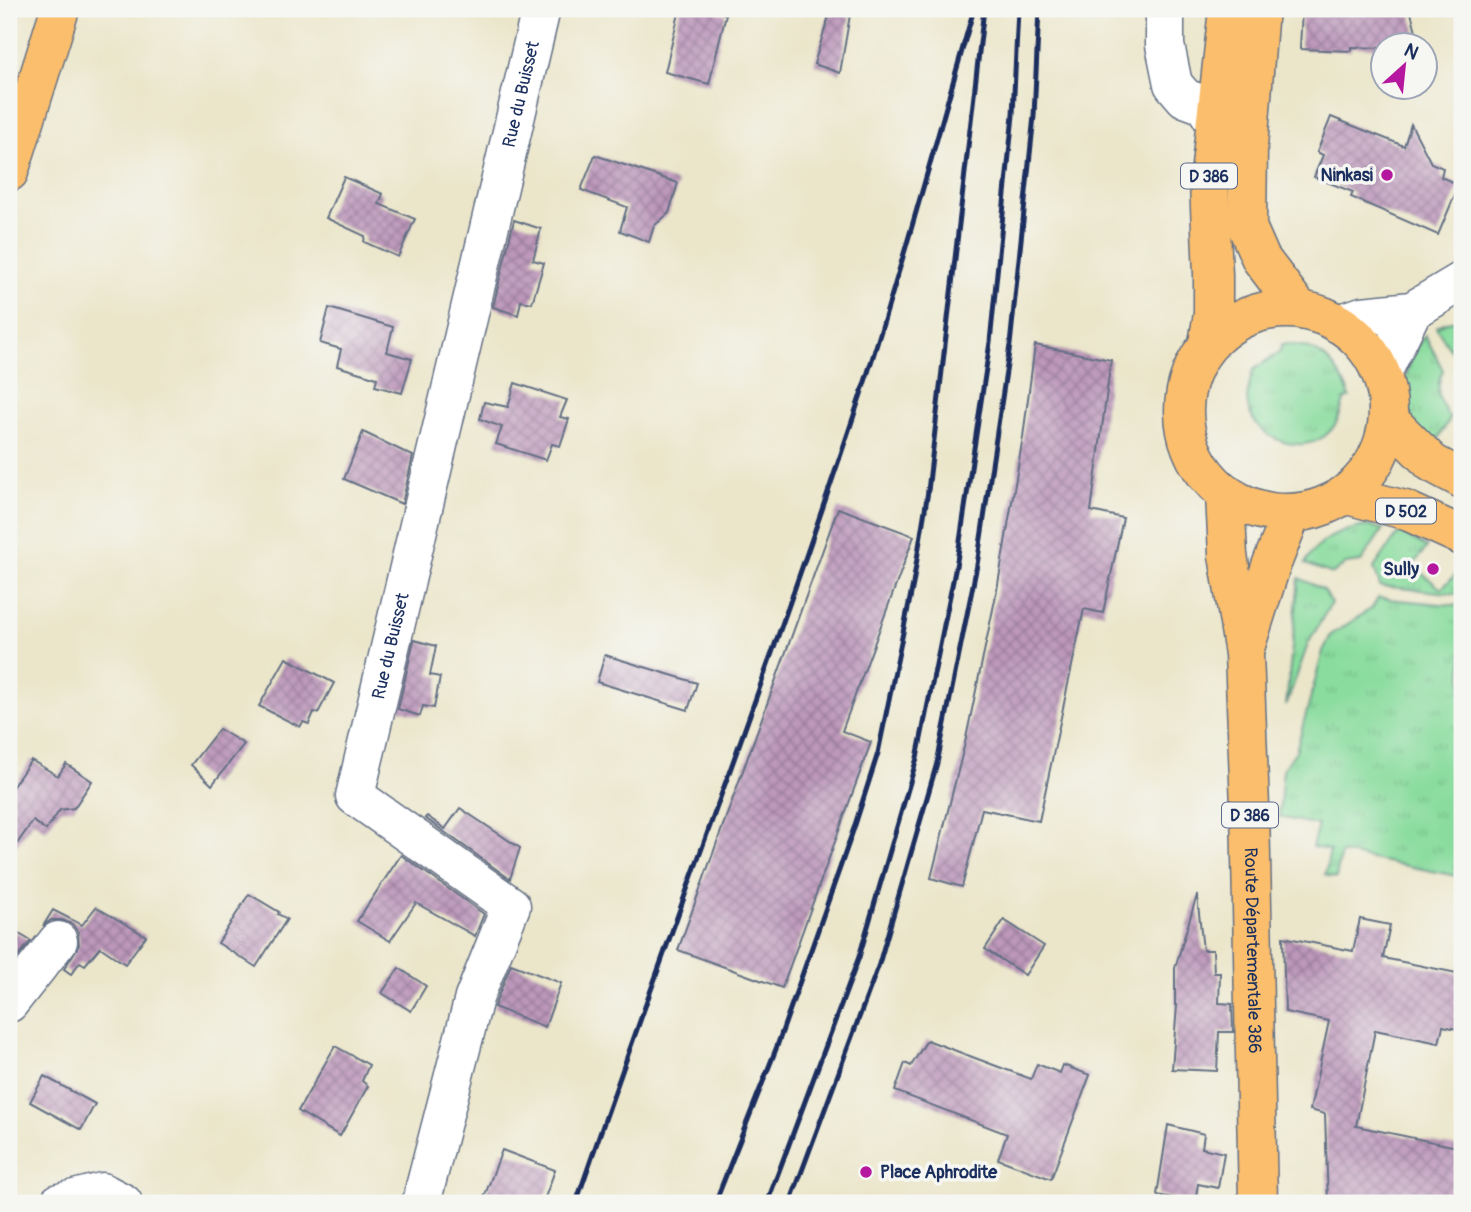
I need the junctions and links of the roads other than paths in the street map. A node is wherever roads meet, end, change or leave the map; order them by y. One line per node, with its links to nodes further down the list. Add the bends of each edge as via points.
1 (60, 9): 7 (main road)
2 (541, 9): 26 (street, Rue du Buisset, via 355,796 511,906 474,998)
3 (1165, 9): 6 (street, via 1165,45 1173,84 1185,98 1204,105)
4 (1228, 9): 6 (main road, D 386)
5 (1258, 9): 8 (main road, D 386)
6 (1215, 122): 8 (main road, D 386); 13 (main road, D 386, via 1209,184 1213,314)
7 (9, 172)
8 (1247, 227): 10 (main road, D 386, via 1261,259)
9 (1462, 281): 11 (street)
10 (1299, 309): 12 (main road); 13 (main road, via 1265,310 1234,322)
11 (1412, 311): 12 (street, via 1362,316); 14 (street)
12 (1339, 324): 14 (main road, via 1366,346)
13 (1208, 343): 17 (main road, via 1190,372 1182,405 1186,439 1201,470)
14 (1382, 373): 15 (main road)
15 (1389, 420): 16 (main road, via 1432,464); 18 (main road, via 1382,449 1368,474)
16 (1462, 479)
17 (1224, 495): 19 (main road, via 1256,510); 21 (main road, Route Départementale 386 / D 386, via 1228,555)
18 (1347, 495): 19 (main road); 20 (main road, D 502, via 1405,510)
19 (1291, 515): 21 (main road, Route Départementale 386 / D 386)
20 (1462, 536)
21 (1244, 654): 27 (main road, Route Départementale 386 / D 386)
22 (58, 942): 23 (street)
23 (9, 1003)
24 (59, 1203): 25 (street, via 102,1192)
25 (123, 1203)
26 (421, 1203)
27 (1258, 1203)

